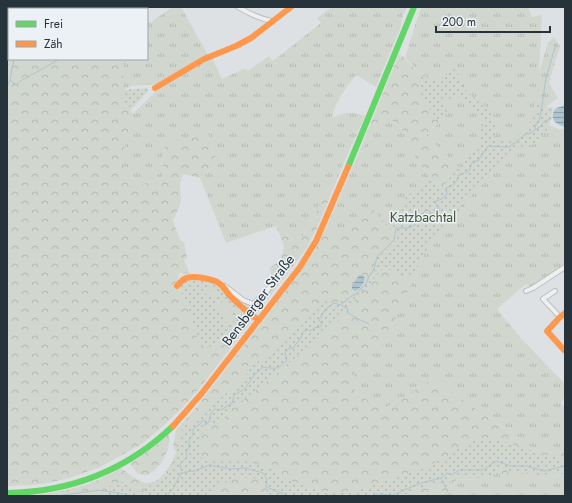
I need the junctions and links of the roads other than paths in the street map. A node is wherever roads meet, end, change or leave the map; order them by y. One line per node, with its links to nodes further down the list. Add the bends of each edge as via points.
1 (238, 7): 4 (street)
2 (291, 7): 5 (main road)
3 (414, 7): 14 (main road, Bensberger Straße, via 316,241 300,267)
4 (243, 8): 5 (street)
5 (272, 21): 6 (main road, via 243,42 204,59)
6 (155, 88)
7 (565, 267): 11 (street)
8 (220, 283): 9 (street, via 253,304); 10 (main road, via 211,279 188,278); 14 (main road, via 250,315)
9 (271, 285)
10 (177, 286)
11 (526, 291)
12 (555, 291): 13 (street, via 542,299)
13 (562, 315): 15 (main road, via 547,331)
14 (259, 320): 16 (main road, Bensberger Straße, via 186,412 143,451 123,464 88,480 54,488)
15 (564, 350)
16 (7, 493)

